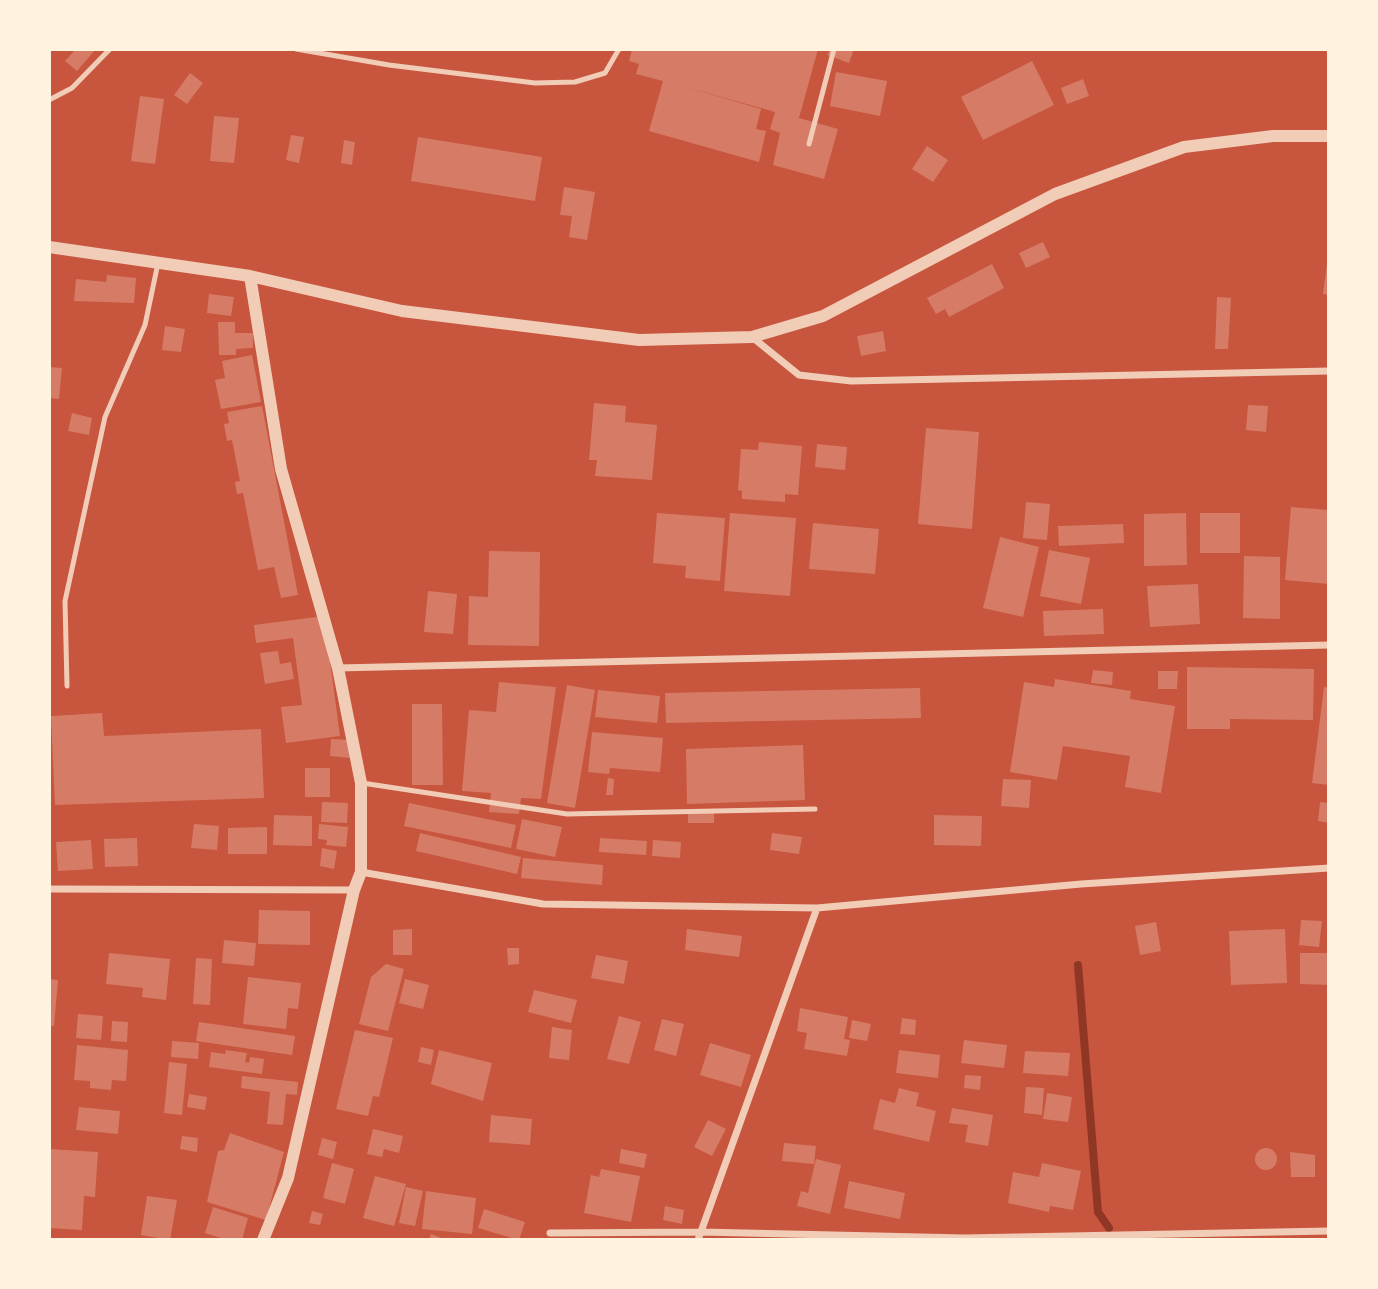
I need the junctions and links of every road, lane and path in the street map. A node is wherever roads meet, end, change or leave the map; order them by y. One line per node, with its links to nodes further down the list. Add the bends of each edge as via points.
1 (110, 49): 5 (lane, via 72,88)
2 (296, 49): 3 (lane, via 535,82 575,82 606,73)
3 (619, 49)
4 (834, 49): 7 (lane)
5 (49, 100)
6 (1329, 136): 11 (street, via 1273,136 1184,147 1055,194 822,316)
7 (809, 144)
8 (49, 247): 9 (street)
9 (158, 263): 10 (street); 15 (lane, via 145,326 105,417 65,601)
10 (250, 276): 11 (street, via 402,311 613,337); 14 (street, via 281,470)
11 (752, 337): 12 (street, via 799,375 851,382)
12 (1329, 371)
13 (1329, 646): 14 (street)
14 (338, 668): 16 (street)
15 (67, 686)
16 (361, 783): 17 (lane, via 567,814); 19 (street)
17 (815, 809)
18 (1329, 867): 22 (street)
19 (361, 872): 21 (street); 22 (street, via 543,904)
20 (49, 889): 21 (street)
21 (354, 890): 27 (street, via 288,1178)
22 (817, 908): 25 (street)
23 (1329, 1231): 26 (street)
24 (550, 1233): 25 (street)
25 (700, 1236): 26 (street)
26 (965, 1239)
27 (263, 1240)

